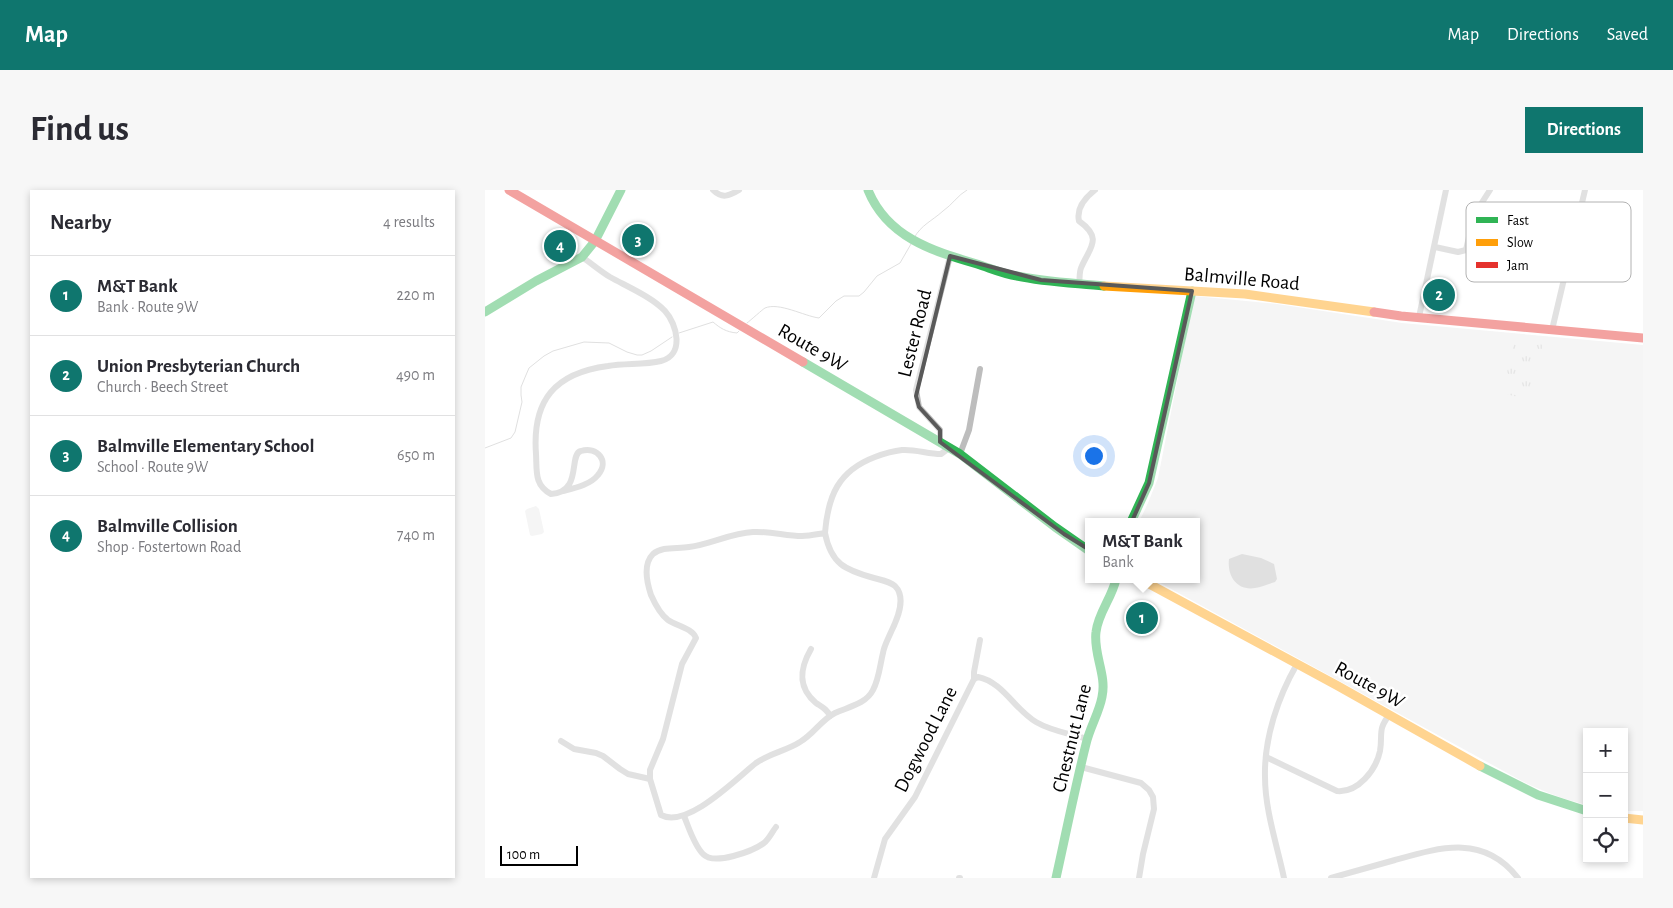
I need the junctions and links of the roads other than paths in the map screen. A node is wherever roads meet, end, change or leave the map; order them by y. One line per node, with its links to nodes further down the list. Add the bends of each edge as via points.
1 (509, 190): 10 (main road, Route 9W)
2 (621, 190): 10 (main road)
3 (713, 190): 4 (street, via 723,196)
4 (739, 190)
5 (867, 190): 13 (main road, Balmville Road, via 888,222 914,241)
6 (1095, 190): 16 (street, via 1078,213 1079,221 1092,236 1091,250 1080,272)
7 (1446, 190): 11 (street)
8 (1490, 190): 9 (street)
9 (1482, 202)
10 (595, 241): 14 (main road); 23 (main road, Route 9W)
11 (1435, 247): 12 (street, via 1458,252); 19 (street)
12 (1466, 250)
13 (950, 256): 16 (main road, Balmville Road, via 1015,276); 23 (street, Lester Road, via 916,390 919,407 939,430)
14 (582, 257): 18 (main road, via 536,280); 26 (street, via 665,311 675,330 677,346 674,353 663,361 579,372 564,380 547,396 536,429 538,481 551,494)
15 (1563, 282): 20 (street)
16 (1079, 284): 17 (main road, Balmville Road)
17 (1191, 291): 19 (main road, Balmville Road, via 1283,298); 27 (main road, via 1149,483)
18 (485, 312)
19 (1419, 317): 20 (main road, Balmville Road)
20 (1552, 330): 21 (main road, Balmville Road)
21 (1643, 338)
22 (980, 369): 25 (street, via 969,430)
23 (940, 442): 24 (main road, Route 9W)
24 (949, 448): 25 (main road, Route 9W); 28 (street, via 941,454 891,452 853,468 840,481 833,495)
25 (960, 454): 29 (main road, Route 9W)
26 (563, 491): 26 (street, via 573,477 577,453 582,450 599,453 603,462 601,471 593,480)
27 (1133, 518)
28 (825, 533): 37 (street, via 836,561 858,574 891,583 900,599 899,614 885,644 872,693); 42 (street, via 801,536 745,533 689,548 659,550 649,558 648,582 657,608 666,619 693,633 696,638 682,664)
29 (1085, 548)
30 (1116, 583): 38 (main road, Chestnut Lane, via 1095,634 1104,688)
31 (1147, 583): 34 (main road, Route 9W)
32 (980, 640): 35 (street)
33 (811, 649): 37 (street, via 803,665 803,688)
34 (1297, 664): 36 (main road, Route 9W); 40 (street, via 1277,706)
35 (974, 679): 38 (street, Dogwood Lane, via 978,677 991,682 1035,722); 48 (street, Dogwood Lane, via 915,797 885,839)
36 (1390, 714): 40 (street, via 1381,728 1380,752 1373,767 1365,779 1347,791 1337,791); 43 (main road, Route 9W, via 1536,795)
37 (830, 716): 44 (street, via 807,738 763,758)
38 (1087, 738): 41 (main road, Chestnut Lane)
39 (561, 741): 42 (street, via 574,749 603,756 619,769)
40 (1266, 757): 51 (street, via 1266,793)
41 (1081, 767): 49 (main road, Chestnut Lane); 50 (street, via 1141,783 1153,797 1154,809)
42 (650, 780): 44 (street, via 661,815 672,818)
43 (1583, 810)
44 (684, 816): 47 (street, via 702,853 716,859 725,859 763,844)
45 (1628, 818): 46 (main road)
46 (1643, 820)
47 (776, 827)
48 (874, 878)
49 (1056, 878)
50 (1139, 878)
51 (1284, 878)
52 (1331, 878): 53 (street, via 1426,851 1462,847 1489,854)
53 (1518, 878)

